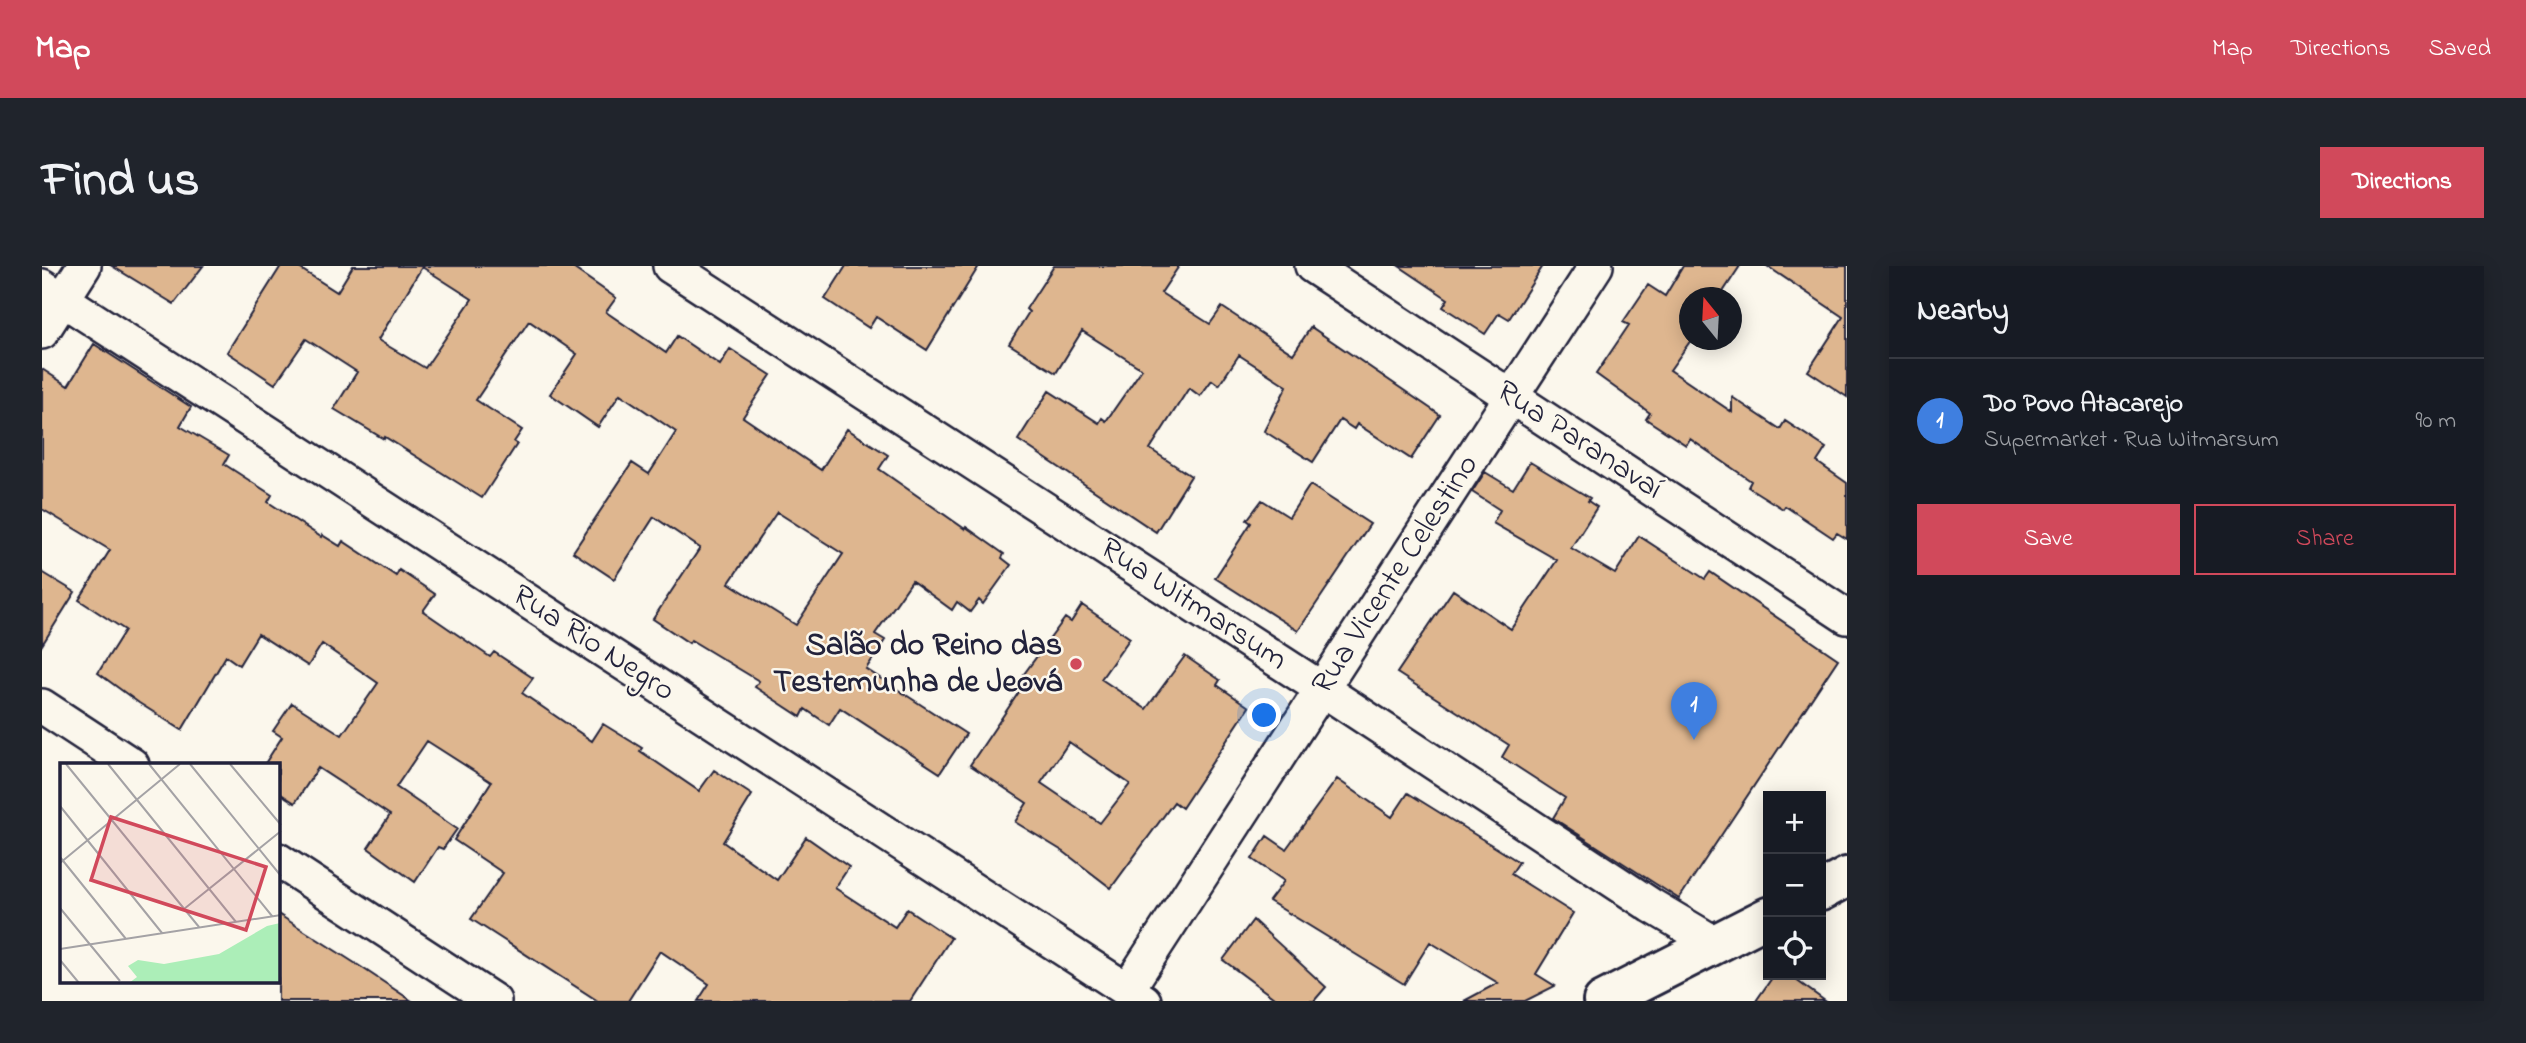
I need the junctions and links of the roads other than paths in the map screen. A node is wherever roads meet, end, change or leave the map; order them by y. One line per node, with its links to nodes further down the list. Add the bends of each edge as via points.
1 (84, 266): 5 (street)
2 (670, 266): 9 (street, Rua Witmarsum)
3 (1312, 266): 7 (street, Rua Paranavaí)
4 (1596, 266): 7 (street, Rua Vicente Celestino)
5 (52, 293): 6 (street); 17 (street, Rua Rio Negro)
6 (42, 332)
7 (1511, 397): 8 (street, Rua Paranavaí); 9 (street, Rua Vicente Celestino)
8 (1847, 617)
9 (1322, 689): 16 (street, Rua Witmarsum); 17 (street, Rua Vicente Celestino)
10 (42, 706): 11 (street)
11 (129, 763)
12 (280, 861): 18 (street)
13 (1847, 877): 14 (main road)
14 (1826, 888)
15 (1763, 920): 16 (main road)
16 (1716, 944): 19 (main road)
17 (1135, 996)
18 (494, 1001)
19 (1603, 1001)

